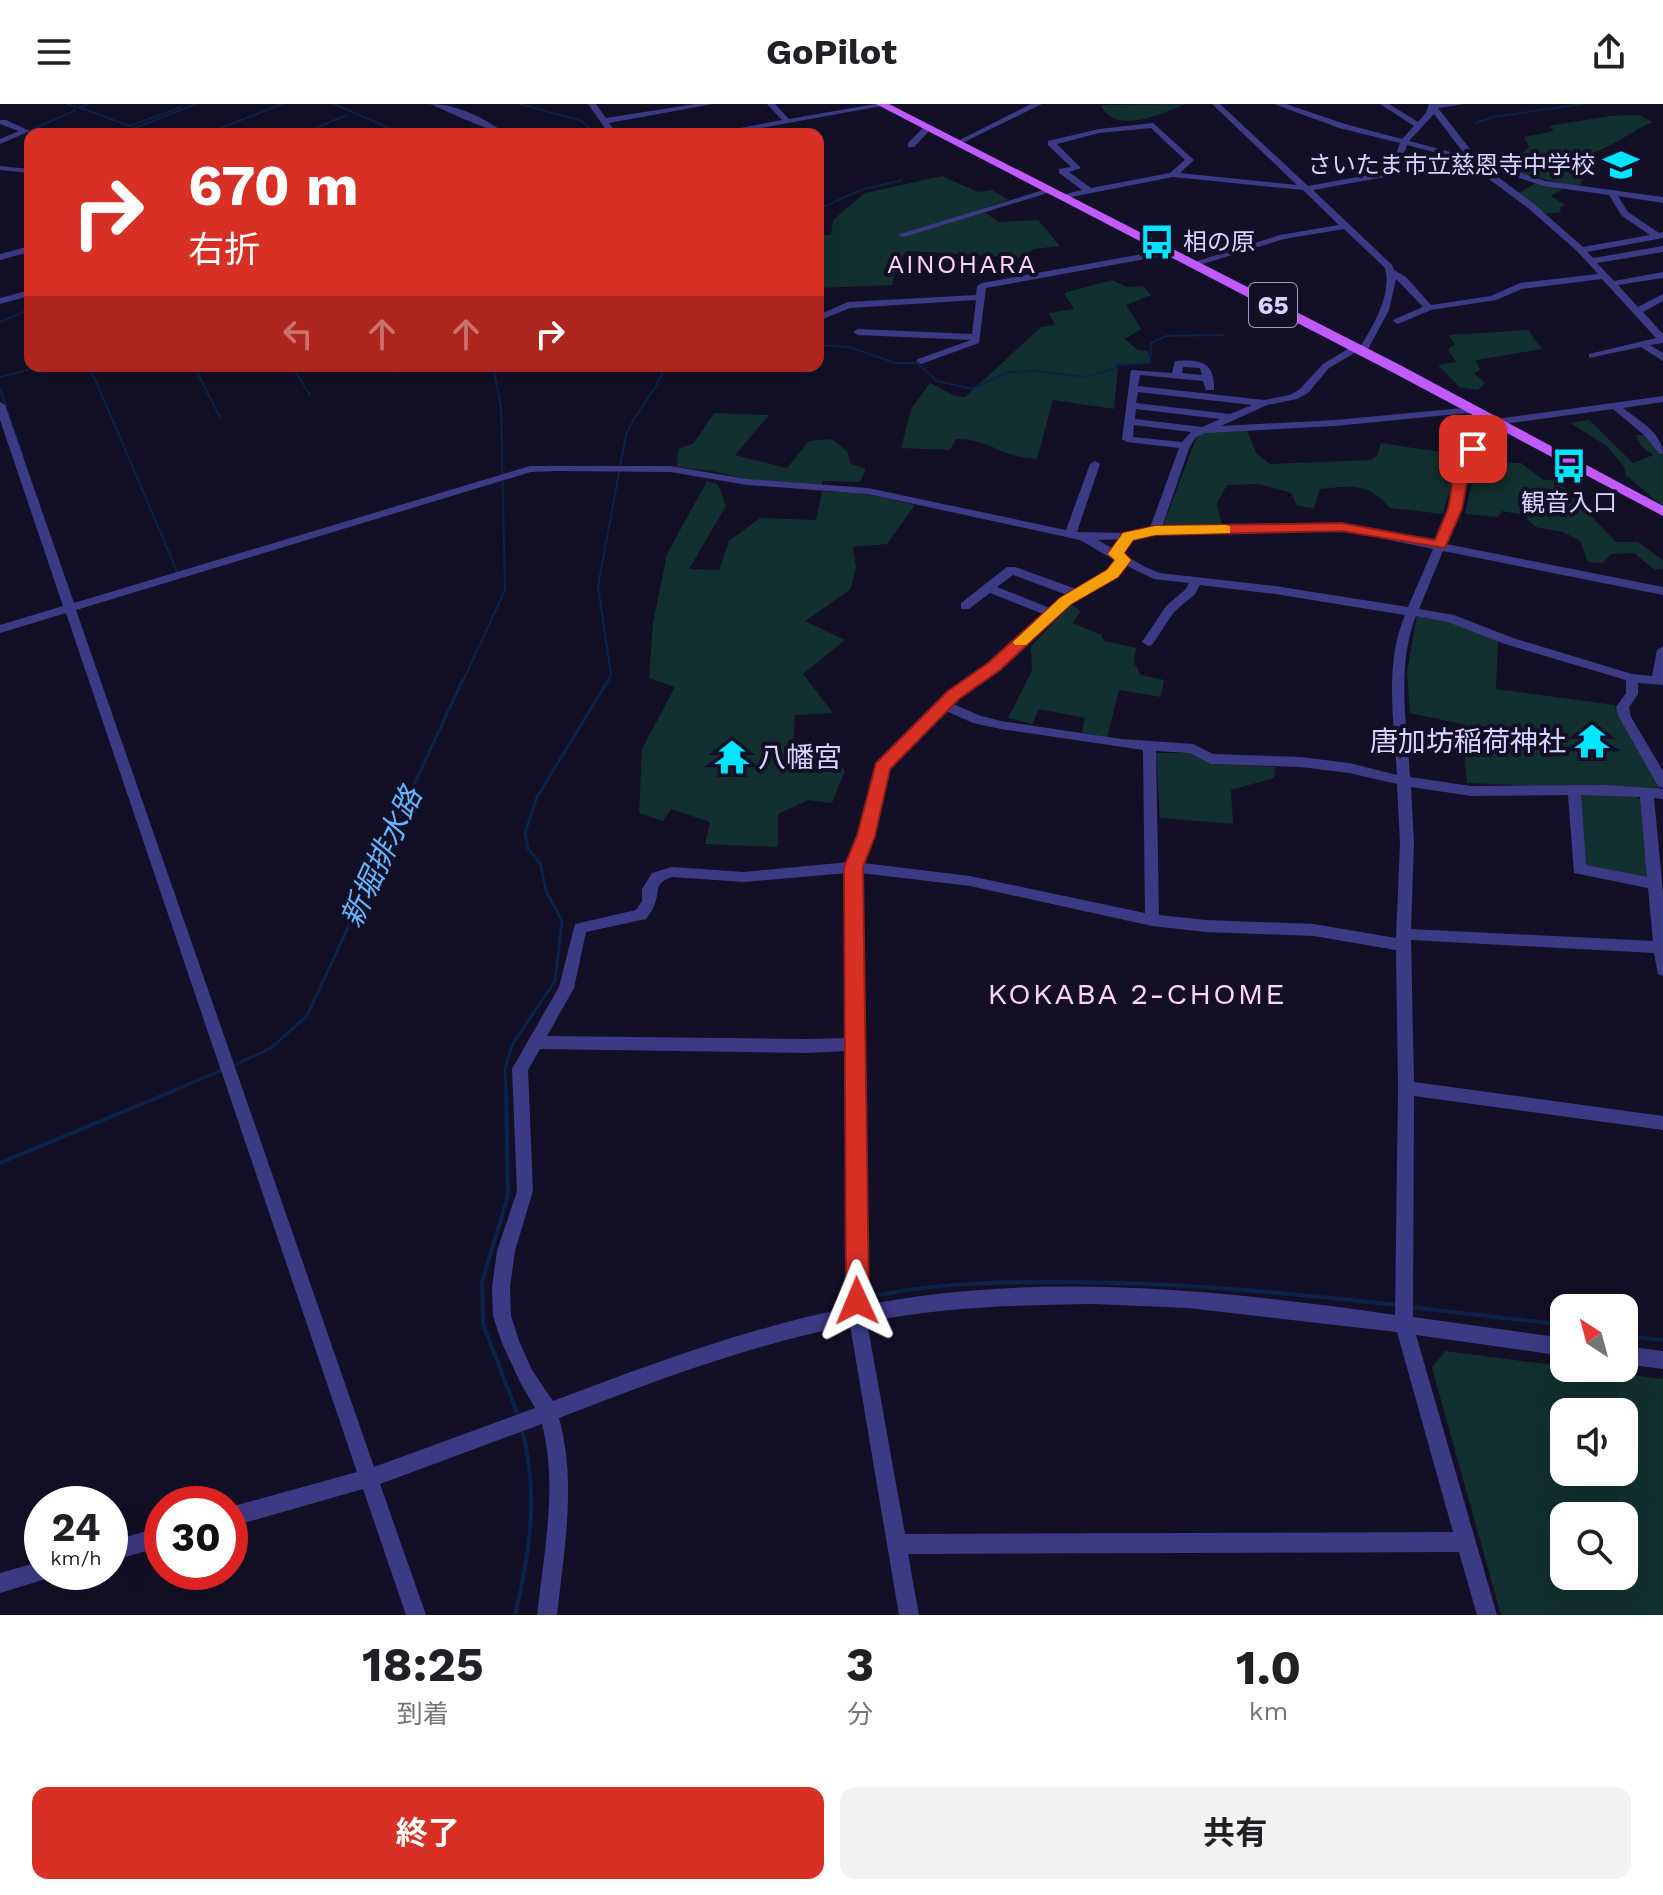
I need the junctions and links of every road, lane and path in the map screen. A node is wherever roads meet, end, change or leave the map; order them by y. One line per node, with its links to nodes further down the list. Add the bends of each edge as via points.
1 (436, 104): 16 (street)
2 (592, 104): 12 (street)
3 (709, 104): 12 (street)
4 (771, 104): 13 (street)
5 (882, 104): 13 (street); 19 (main road, 65)
6 (1034, 104): 24 (street)
7 (1216, 104): 30 (street)
8 (1278, 104): 23 (street)
9 (1384, 104): 15 (street)
10 (1461, 104): 11 (street)
11 (1433, 105): 15 (street); 26 (street)
12 (604, 121): 17 (street)
13 (787, 121): 18 (street)
14 (3, 122): 20 (street)
15 (1418, 125): 23 (street)
16 (492, 128)
17 (609, 128)
18 (747, 128)
19 (928, 128): 24 (main road, 65); 25 (street)
20 (24, 130)
21 (24, 132): 22 (street)
22 (0, 142)
23 (1404, 142): 26 (street); 30 (street, via 1389,175)
24 (958, 143): 32 (main road, 65)
25 (911, 145)
26 (1474, 160): 33 (street, via 1544,183); 39 (street)
27 (0, 168): 28 (street)
28 (24, 170)
29 (1173, 175): 30 (street); 31 (street); 31 (street, via 1190,160 1153,125 1051,143 1077,168 1062,171)
30 (1305, 189): 35 (street)
31 (1088, 190): 32 (street)
32 (1055, 193): 36 (street); 41 (main road, 65)
33 (1613, 194): 34 (street); 37 (street, via 1621,212)
34 (1663, 200)
35 (1346, 226): 44 (street, via 1283,237); 45 (street)
36 (901, 235)
37 (1661, 235): 39 (street)
38 (1663, 249): 43 (street)
39 (1581, 250): 43 (street)
40 (24, 251): 42 (street)
41 (1170, 252): 44 (main road, 65); 49 (street, via 982,286)
42 (0, 257)
43 (1591, 261): 47 (street)
44 (1193, 264): 60 (main road, 65)
45 (1392, 272): 52 (street); 60 (street, via 1384,310)
46 (1663, 275): 47 (street)
47 (1607, 280): 52 (street, via 1520,286 1493,298); 53 (street)
48 (24, 295): 51 (street)
49 (982, 297): 54 (street, via 848,305); 57 (street)
50 (1663, 297): 53 (street)
51 (0, 301)
52 (1429, 308): 55 (street)
53 (1637, 311): 58 (street)
54 (824, 315)
55 (1398, 321)
56 (858, 332): 57 (street)
57 (977, 337): 63 (street)
58 (1662, 340): 59 (street)
59 (1643, 344): 61 (street); 62 (street)
60 (1359, 350): 68 (street, via 1326,366 1304,391); 72 (main road, 65)
61 (1592, 356)
62 (1663, 358)
63 (921, 361)
64 (1133, 388): 65 (street); 66 (street, via 1135,372 1209,379); 70 (street)
65 (1197, 396): 66 (street); 73 (street)
66 (1210, 397): 68 (street)
67 (1663, 399): 71 (street)
68 (1264, 403): 74 (street)
69 (0, 405): 94 (street)
70 (1131, 405): 73 (street); 75 (street)
71 (1614, 405): 76 (street); 80 (street)
72 (1474, 410): 76 (main road, 65); 78 (street)
73 (1190, 411): 74 (street); 77 (street)
74 (1229, 417): 78 (street)
75 (1129, 421): 77 (street); 79 (street, via 1126,443)
76 (1502, 425): 82 (main road, 65); 87 (street, via 1464,460 1455,509)
77 (1184, 428): 78 (street)
78 (1202, 430): 79 (street)
79 (1185, 446): 83 (street)
80 (1663, 451)
81 (1095, 464): 84 (street)
82 (1663, 512)
83 (1155, 531): 85 (street); 87 (street, via 1341,527)
84 (1070, 535): 86 (street); 94 (street, via 860,489 747,482 670,469 530,469)
85 (1128, 536): 86 (street); 88 (street)
86 (1084, 537): 88 (street)
87 (1440, 545): 91 (street); 95 (street)
88 (1119, 557): 89 (street, via 1158,576); 92 (street, via 1112,573)
89 (1196, 580): 95 (street); 98 (street)
90 (989, 588): 92 (street, via 1011,570); 93 (street); 96 (street)
91 (1663, 591)
92 (1077, 594): 96 (street)
93 (965, 606)
94 (71, 608): 97 (street); 125 (street)
95 (1411, 610): 100 (street); 104 (street, via 1398,679)
96 (1051, 613): 102 (street)
97 (0, 629)
98 (1148, 642)
99 (1663, 650): 101 (street)
100 (1632, 678): 101 (street); 105 (street, via 1632,694 1622,707)
101 (1660, 680)
102 (945, 705): 103 (street, via 989,722); 109 (street, via 882,767)
103 (1149, 747): 104 (street, via 1193,749 1211,759 1349,768); 111 (street)
104 (1403, 781): 106 (street, via 1471,791); 112 (street)
105 (1663, 783)
106 (1574, 790): 108 (street); 110 (street, via 1579,869)
107 (1663, 794): 108 (street)
108 (1647, 795): 110 (street)
109 (854, 867): 111 (street, via 970,881); 115 (street, via 744,877 672,872 657,877 641,915 580,928 566,988); 116 (street)
110 (1657, 879): 113 (street)
111 (1152, 920): 112 (street)
112 (1403, 939): 113 (street); 117 (street)
113 (1660, 947): 114 (street)
114 (1663, 970)
115 (539, 1042): 116 (street); 124 (street, via 520,1069 525,1191 506,1251 502,1316 526,1376)
116 (855, 1044): 119 (street)
117 (1406, 1088): 118 (street); 120 (street)
118 (1663, 1123)
119 (857, 1315): 120 (street, via 951,1300 1074,1292 1200,1300); 124 (street, via 714,1351); 128 (street)
120 (1404, 1326): 121 (street); 127 (street)
121 (1550, 1345)
122 (1638, 1357): 123 (street)
123 (1663, 1360)
124 (548, 1411): 125 (street); 132 (street, via 556,1441 560,1502)
125 (369, 1478): 126 (street); 131 (street)
126 (248, 1512)
127 (1465, 1542): 128 (street); 134 (street)
128 (897, 1544): 133 (street)
129 (24, 1576): 130 (street)
130 (0, 1583)
131 (416, 1615)
132 (547, 1615)
133 (909, 1615)
134 (1487, 1615)

